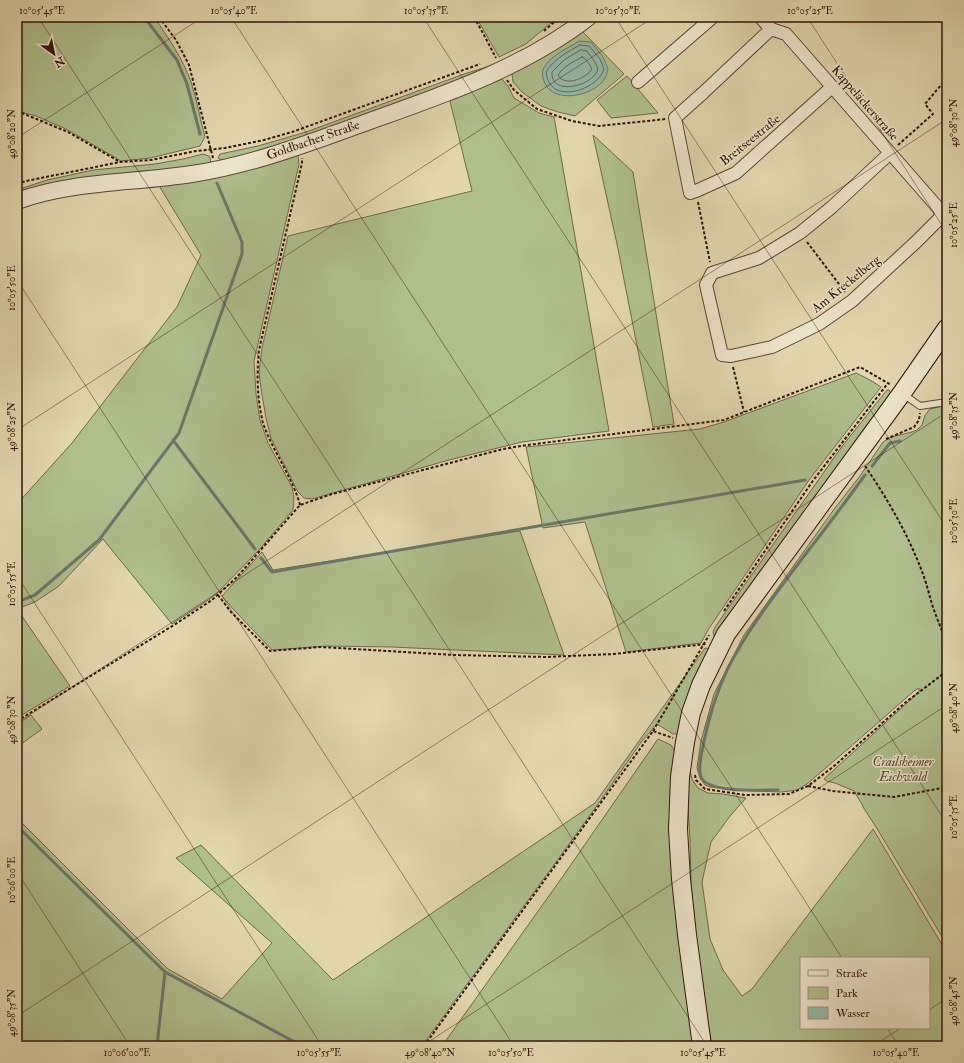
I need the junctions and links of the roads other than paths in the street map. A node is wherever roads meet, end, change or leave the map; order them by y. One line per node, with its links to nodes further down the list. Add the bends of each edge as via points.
1 (589, 17): 8 (street, Goldbacher Straße, via 545,46 422,102 302,146 216,170 82,186)
2 (712, 17): 5 (street)
3 (760, 17): 4 (street, Kappeläckerstraße)
4 (770, 29): 6 (street, Kappeläckerstraße, via 786,34); 6 (street, Breitseestraße, via 675,118 690,193 736,173)
5 (638, 82)
6 (832, 87): 7 (street, Kappeläckerstraße)
7 (890, 153): 9 (street, Kappeläckerstraße, via 940,210); 9 (street, Am Kreckelberg, via 800,233 758,258 712,273 706,285 722,355 731,356 772,347 819,324 852,301)
8 (17, 201)
9 (941, 217)
10 (947, 328): 11 (main road)
11 (902, 393): 12 (lane, via 920,406); 13 (main road, via 726,634 700,685 691,713 680,778 678,829 687,935)
12 (947, 402)
13 (702, 1046)

